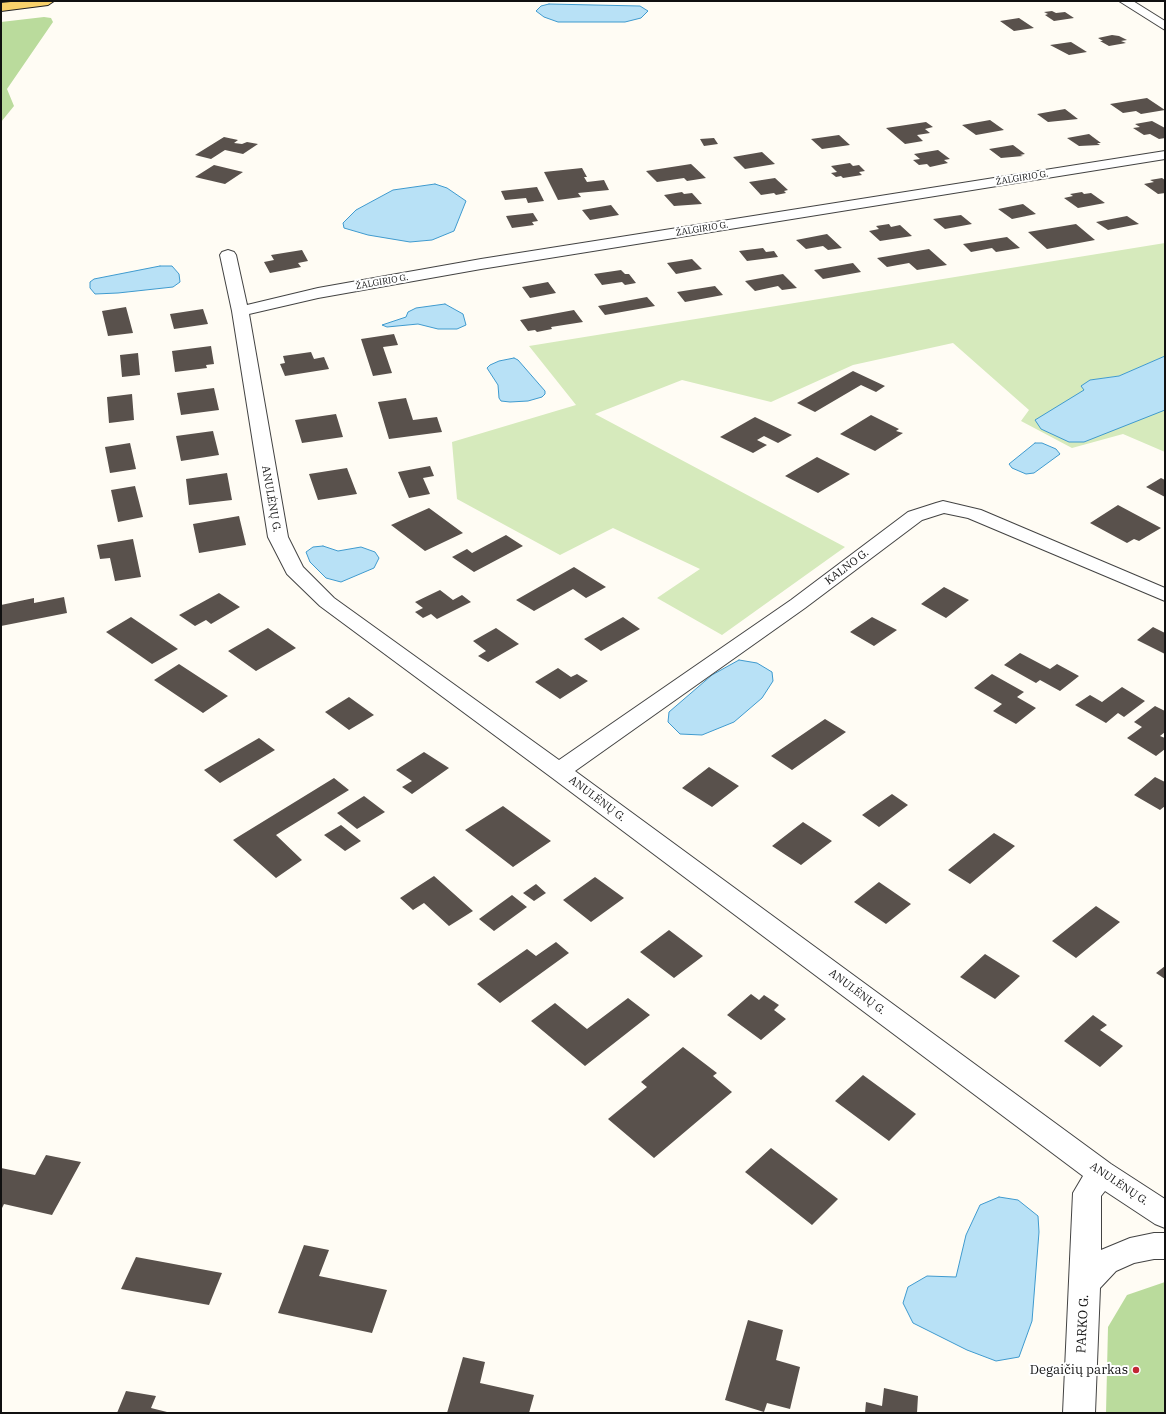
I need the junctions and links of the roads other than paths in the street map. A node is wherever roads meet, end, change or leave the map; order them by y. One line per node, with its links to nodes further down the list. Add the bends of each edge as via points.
1 (48, 1): 3 (main road)
2 (1125, 1): 4 (street)
3 (1, 7)
4 (1165, 26)
5 (1165, 156): 7 (street, ŽALGIRIO G., via 481,264 318,293)
6 (228, 255): 7 (street, ANULĖNŲ G.)
7 (240, 311): 9 (street, ANULĖNŲ G., via 278,537 294,570 326,602)
8 (1165, 595): 9 (street, KALNO G., via 974,514 943,507 915,516 798,604)
9 (559, 771): 10 (street, ANULĖNŲ G.)
10 (1101, 1173): 11 (street, ANULĖNŲ G.); 13 (street, PARKO G., via 1087,1193)
11 (1165, 1215)
12 (1165, 1246): 13 (street, PARKO G., via 1130,1251 1104,1262)
13 (1085, 1283): 14 (street, PARKO G.)
14 (1079, 1413)

